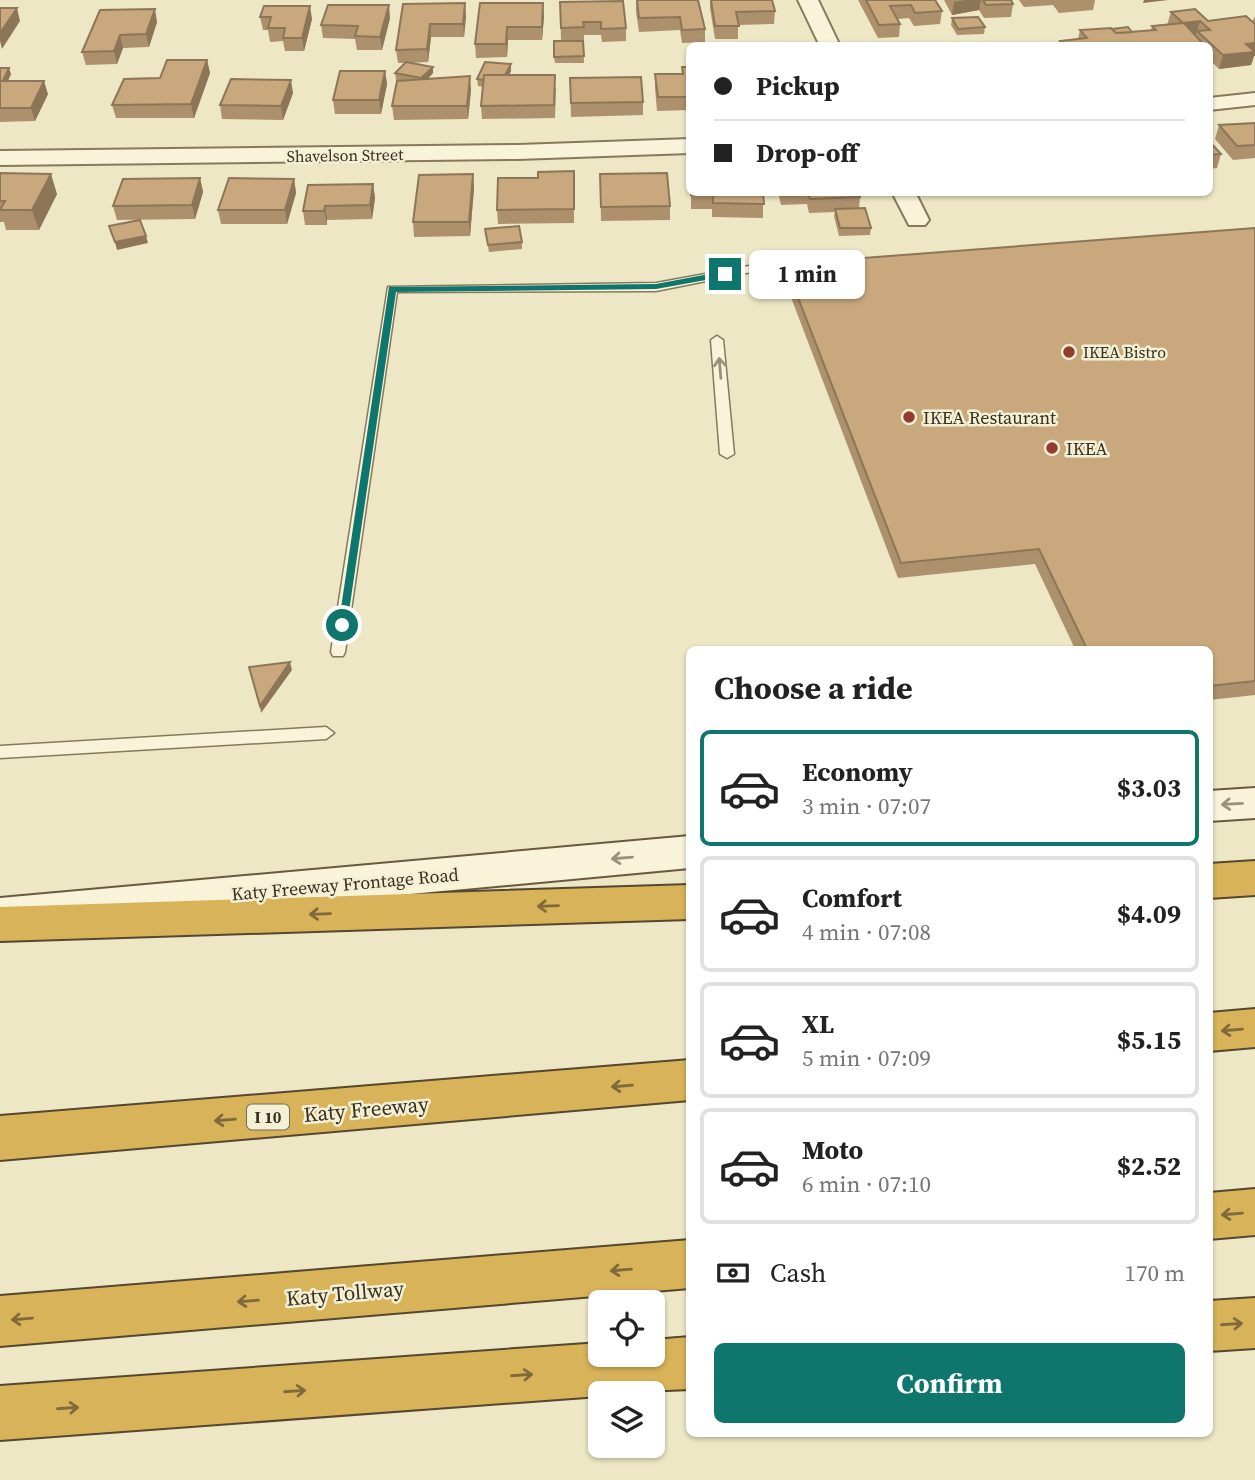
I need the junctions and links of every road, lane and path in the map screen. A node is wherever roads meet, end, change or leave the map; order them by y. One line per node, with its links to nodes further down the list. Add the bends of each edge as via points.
1 (808, 0): 2 (street)
2 (828, 42)
3 (1255, 99): 4 (street)
4 (1213, 104)
5 (686, 146): 6 (street, Shavelson Street)
6 (0, 158)
7 (905, 196): 8 (street)
8 (916, 220)
9 (826, 263): 12 (lane, via 771,265 656,287 392,289)
10 (717, 340): 11 (lane, one-way to 10)
11 (727, 454)
12 (338, 652)
13 (326, 733): 14 (lane)
14 (0, 752)
15 (1255, 803): 16 (main road, one-way to 16)
16 (1213, 806)
17 (686, 852): 21 (main road, Katy Freeway Frontage Road, one-way to 21)
18 (1255, 878): 19 (highway)
19 (1213, 881)
20 (686, 902): 22 (highway, one-way to 22)
21 (0, 915)
22 (0, 924)
23 (1255, 1028): 24 (highway, one-way to 24)
24 (1213, 1032)
25 (686, 1080): 27 (highway, Katy Freeway / I 10, one-way to 27)
26 (0, 1117): 27 (highway)
27 (121, 1129): 28 (highway, Katy Freeway / I 10)
28 (0, 1138)
29 (1255, 1212): 30 (highway, one-way to 30)
30 (1213, 1216)
31 (686, 1264): 32 (highway, Katy Tollway, one-way to 32)
32 (0, 1321)
33 (1255, 1323): 34 (highway, one-way to 33)
34 (1213, 1326)
35 (686, 1363): 36 (highway, one-way to 35)
36 (0, 1413)

